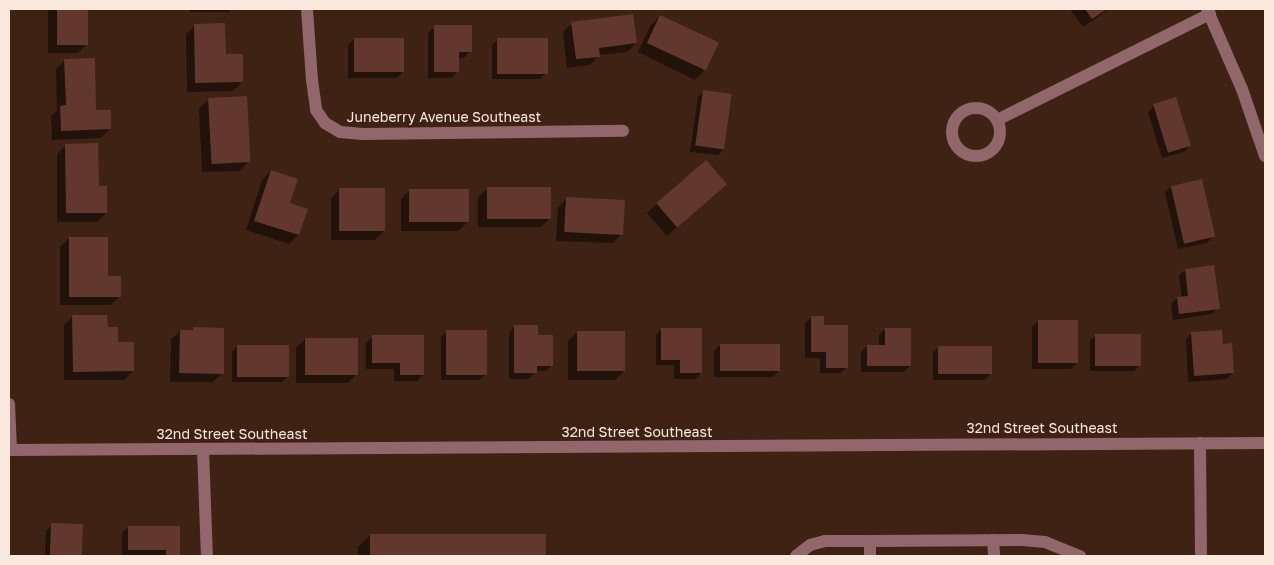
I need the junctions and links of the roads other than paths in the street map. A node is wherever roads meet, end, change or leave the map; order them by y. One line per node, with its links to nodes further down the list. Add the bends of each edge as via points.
1 (307, 9): 4 (street, Juneberry Avenue Southeast, via 316,110 326,123 340,132)
2 (1209, 12): 3 (street); 5 (street, via 1242,89)
3 (997, 120)
4 (623, 131)
5 (1265, 156)
6 (9, 404): 10 (street)
7 (1200, 443): 8 (street, 32nd Street Southeast); 9 (street, 32nd Street Southeast); 19 (street)
8 (1265, 443)
9 (203, 449): 10 (street, 32nd Street Southeast); 14 (street)
10 (10, 450)
11 (993, 540): 12 (street); 13 (street, via 1046,542); 17 (street)
12 (870, 541): 15 (street, via 825,541 810,545); 16 (street)
13 (1059, 552): 18 (street)
14 (207, 556)
15 (796, 556)
16 (870, 556)
17 (994, 556)
18 (1080, 556)
19 (1201, 556)

